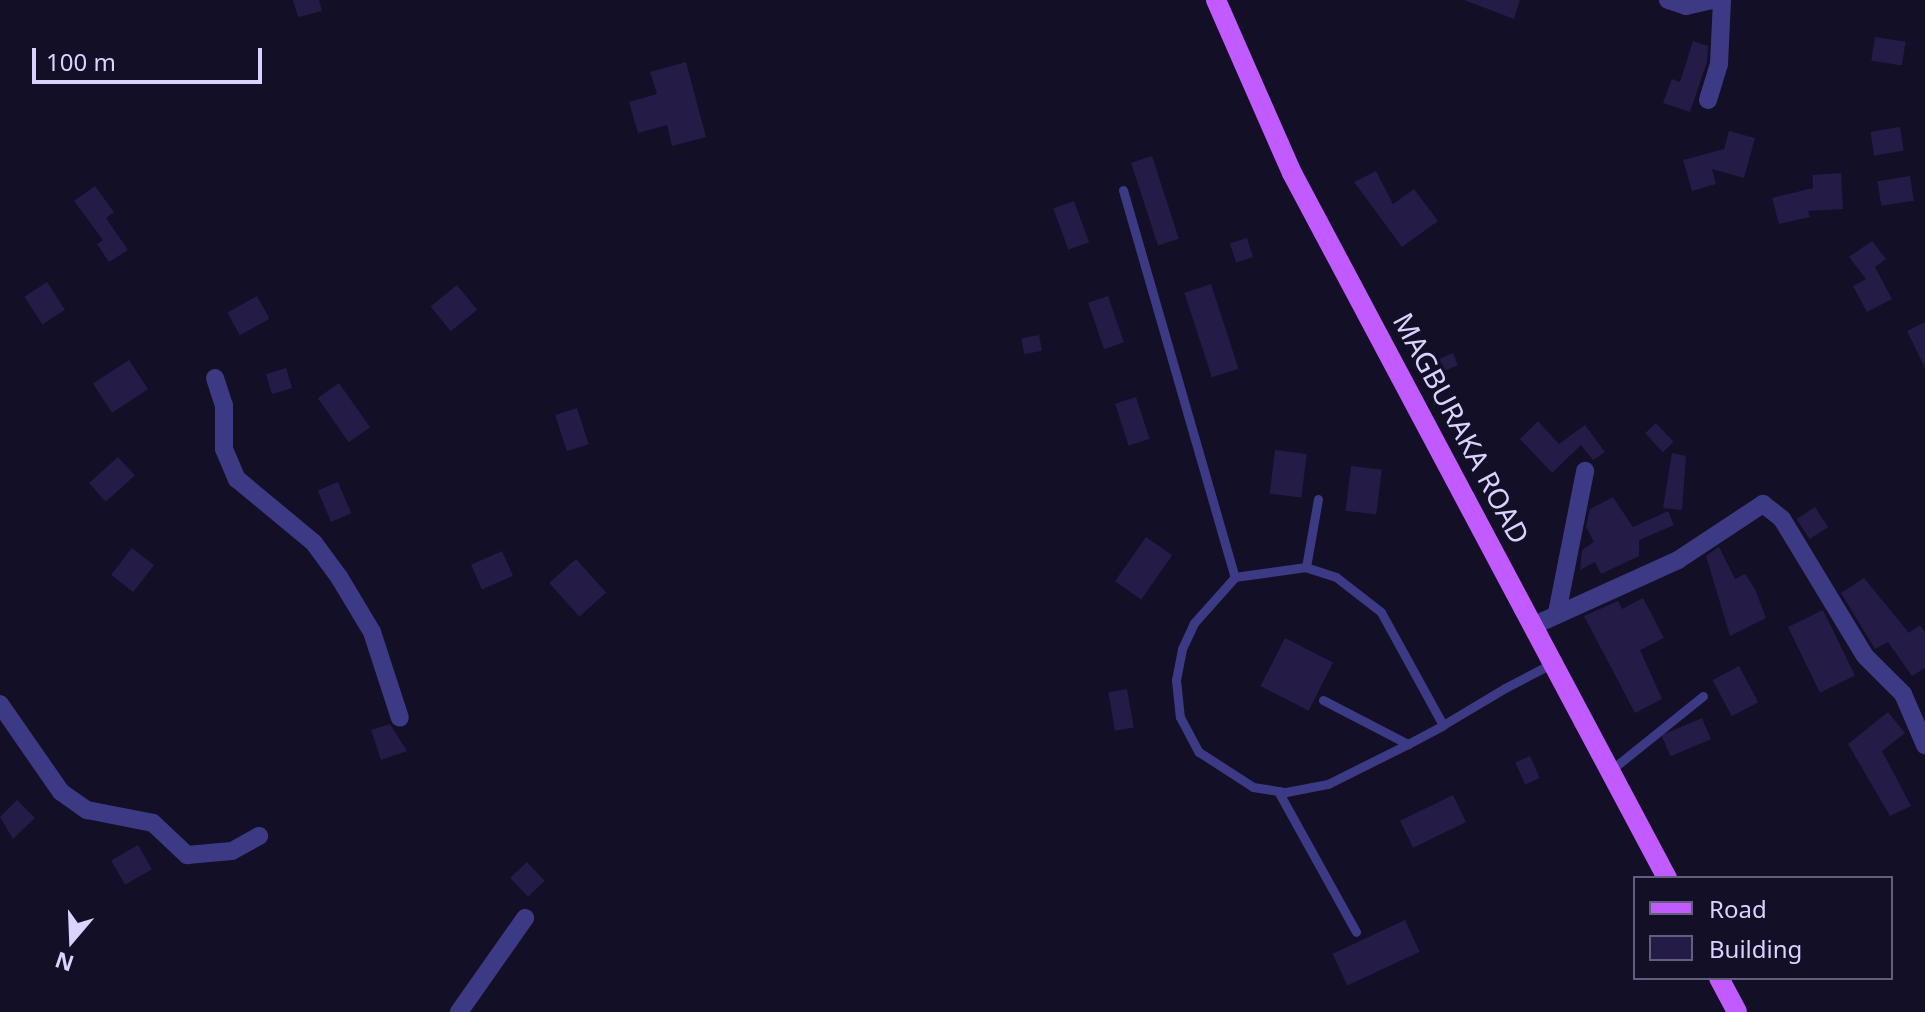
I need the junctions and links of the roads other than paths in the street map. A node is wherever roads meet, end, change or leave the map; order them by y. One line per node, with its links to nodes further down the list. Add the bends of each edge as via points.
1 (1216, 0): 13 (main road, MAGBURAKA ROAD, via 1292,173)
2 (1668, 0): 3 (street, via 1686,6)
3 (1713, 0)
4 (1722, 0): 5 (street, via 1719,64)
5 (1708, 100)
6 (1123, 190): 11 (lane)
7 (215, 378): 18 (street, via 224,405 224,449 237,479 314,543 339,577 372,632)
8 (1585, 471): 12 (street)
9 (1318, 499): 10 (lane)
10 (1306, 567): 11 (lane); 19 (lane, via 1336,577 1381,612)
11 (1235, 577): 23 (lane, via 1194,623 1182,649 1176,680 1180,717 1199,752 1228,775)
12 (1557, 613): 13 (street); 21 (street, via 1678,560 1763,504 1782,519 1865,656 1903,694)
13 (1537, 624): 14 (main road, MAGBURAKA ROAD)
14 (1556, 662): 19 (lane); 22 (main road, MAGBURAKA ROAD)
15 (1703, 696): 22 (lane)
16 (1323, 700): 20 (lane)
17 (0, 704): 24 (street, via 61,792 87,810 153,823 187,855 232,851)
18 (400, 718)
19 (1443, 725): 20 (lane)
20 (1408, 744): 23 (lane, via 1328,784)
21 (1925, 745)
22 (1611, 770): 25 (main road, MAGBURAKA ROAD)
23 (1278, 791): 27 (lane)
24 (259, 836)
25 (1666, 876)
26 (525, 918): 29 (street)
27 (1356, 932)
28 (1720, 980): 30 (main road)
29 (459, 1012)
30 (1737, 1012)

